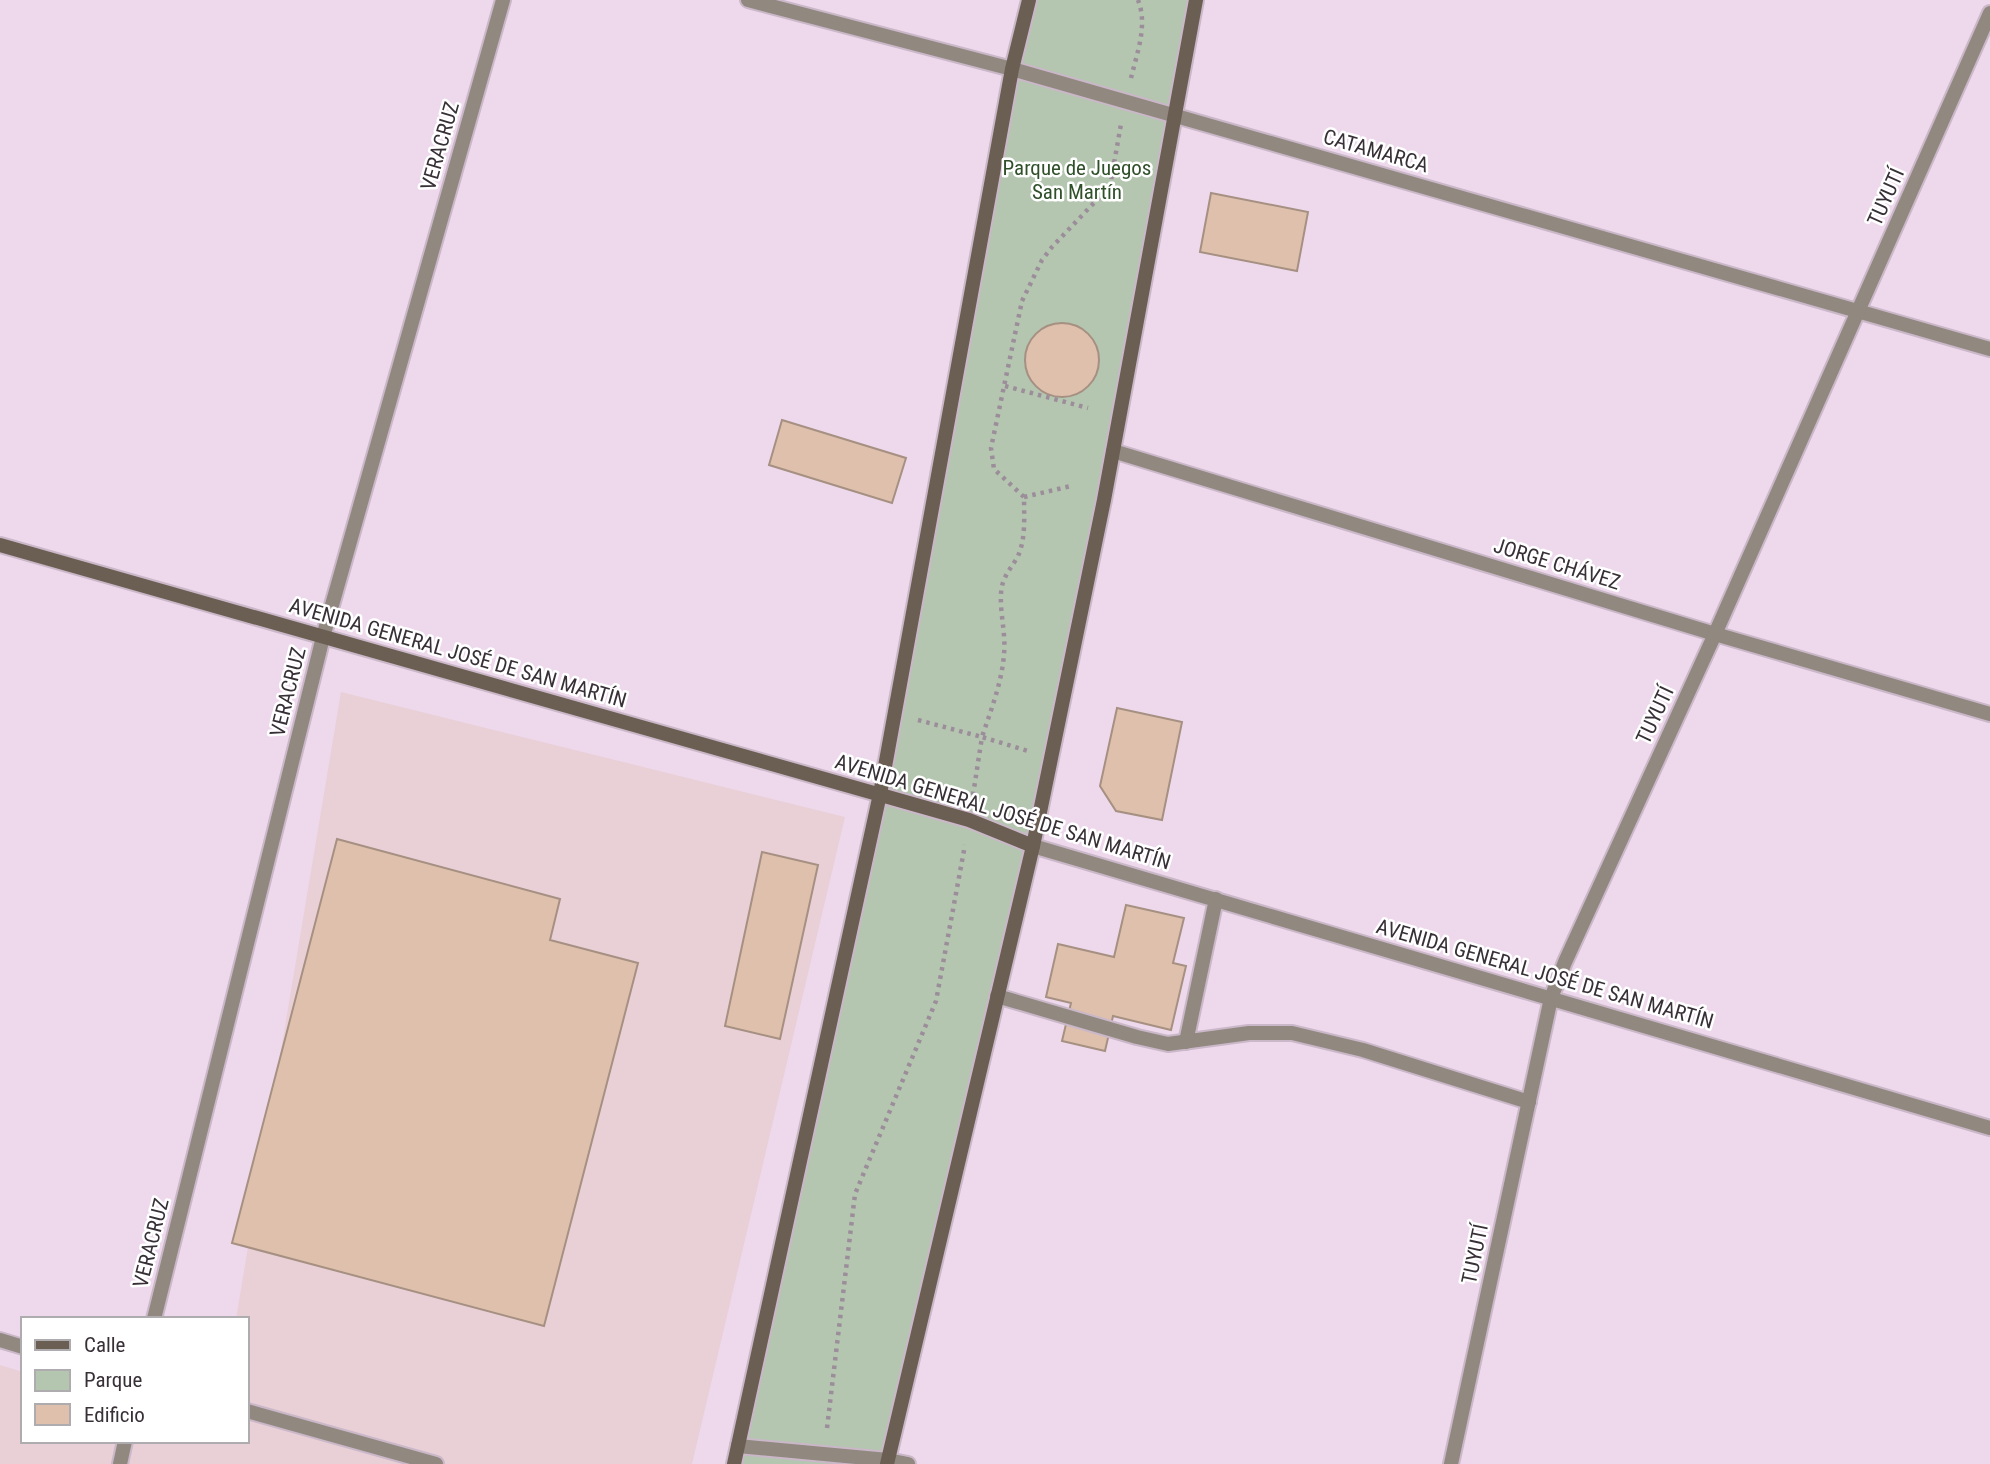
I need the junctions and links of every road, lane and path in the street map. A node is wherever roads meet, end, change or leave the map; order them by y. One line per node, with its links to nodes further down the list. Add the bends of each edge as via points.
1 (503, 0): 19 (street, VERACRUZ)
2 (748, 0): 7 (street, CATAMARCA)
3 (1029, 0): 7 (main road)
4 (1138, 0): 8 (path, via 1142,29)
5 (1196, 0): 9 (main road)
6 (1990, 13): 10 (street, TUYUTÍ)
7 (1012, 69): 8 (street, CATAMARCA); 20 (main road)
8 (1125, 101): 9 (street, CATAMARCA); 12 (path, via 1110,186 1037,269 1022,301)
9 (1175, 115): 10 (street, CATAMARCA); 14 (main road)
10 (1859, 311): 11 (street, CATAMARCA); 18 (street, TUYUTÍ)
11 (1990, 349)
12 (1005, 386): 13 (path); 16 (path, via 991,447 994,469)
13 (1088, 408)
14 (1113, 451): 18 (street, JORGE CHÁVEZ); 23 (main road)
15 (1071, 486): 16 (path)
16 (1024, 497): 22 (path, via 1024,534 1001,594 1004,643 1000,680)
17 (0, 545): 19 (main road, AVENIDA GENERAL JOSÉ DE SAN MARTÍN)
18 (1715, 634): 21 (street, JORGE CHÁVEZ); 29 (street, TUYUTÍ)
19 (323, 637): 24 (main road, AVENIDA GENERAL JOSÉ DE SAN MARTÍN); 33 (street, VERACRUZ)
20 (894, 714): 22 (path); 24 (main road)
21 (1990, 714)
22 (982, 737): 23 (path); 25 (path)
23 (1050, 758): 26 (main road)
24 (880, 794): 25 (main road, AVENIDA GENERAL JOSÉ DE SAN MARTÍN); 38 (main road)
25 (969, 820): 26 (main road, AVENIDA GENERAL JOSÉ DE SAN MARTÍN); 39 (path, via 936,1001 855,1194)
26 (1032, 846): 27 (street, AVENIDA GENERAL JOSÉ DE SAN MARTÍN); 28 (main road)
27 (1216, 899): 29 (street, AVENIDA GENERAL JOSÉ DE SAN MARTÍN); 30 (street)
28 (997, 996): 30 (street, via 1137,1037 1168,1044); 40 (main road)
29 (1551, 998): 31 (street, TUYUTÍ); 32 (street, AVENIDA GENERAL JOSÉ DE SAN MARTÍN)
30 (1186, 1042): 31 (street, via 1249,1032 1292,1033 1363,1049)
31 (1529, 1102): 45 (street, TUYUTÍ)
32 (1990, 1128)
33 (154, 1317)
34 (0, 1340): 35 (street)
35 (21, 1346)
36 (248, 1411): 42 (street)
37 (125, 1443): 41 (street)
38 (738, 1446): 39 (street); 43 (main road)
39 (824, 1454): 40 (street)
40 (888, 1462): 44 (street)
41 (120, 1464)
42 (436, 1464)
43 (734, 1464)
44 (908, 1464)
45 (1451, 1464)

